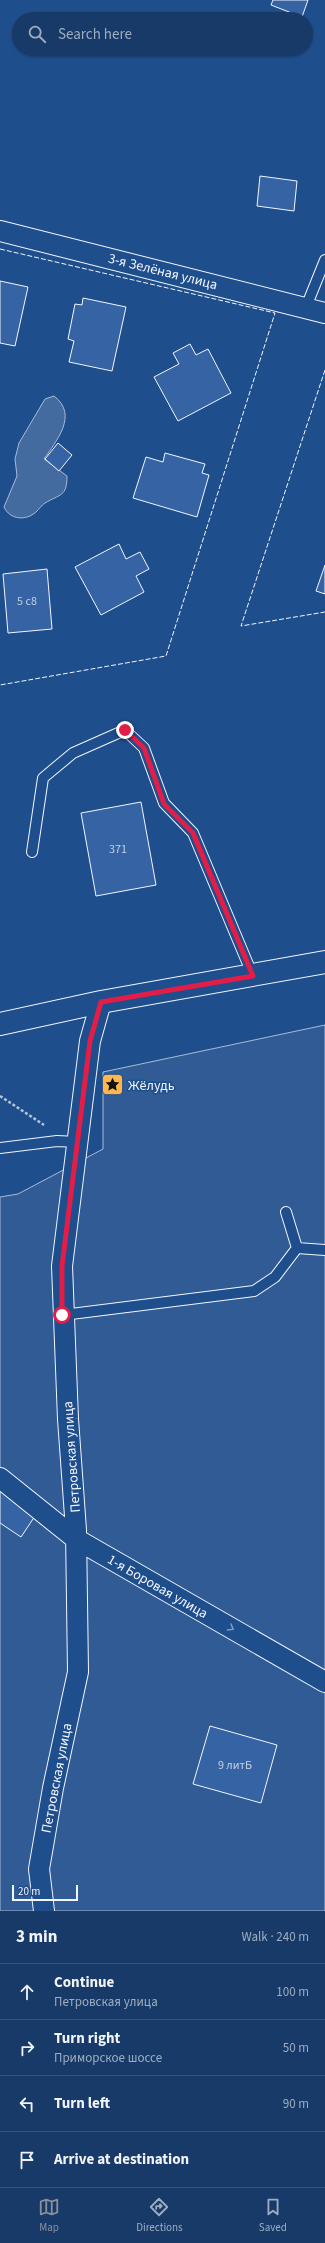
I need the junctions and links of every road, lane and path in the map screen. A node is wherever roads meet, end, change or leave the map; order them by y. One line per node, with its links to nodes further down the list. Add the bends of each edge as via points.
1 (0, 231): 3 (street, 3-я Зелёная улица)
2 (325, 260): 3 (lane)
3 (306, 307): 4 (street, 3-я Зелёная улица)
4 (325, 313)
5 (32, 852): 7 (lane, via 43,778 73,753 125,730 144,748 164,804 193,833)
6 (325, 962): 7 (main road)
7 (253, 976): 8 (main road)
8 (101, 1002): 9 (main road); 12 (street, Петровская улица, via 90,1041)
9 (0, 1024)
10 (0, 1096): 11 (path, via 53,1130)
11 (49, 1142): 12 (lane); 13 (lane)
12 (78, 1142): 17 (street, Петровская улица, via 62,1266)
13 (0, 1148)
14 (286, 1212): 15 (lane)
15 (297, 1248): 16 (lane); 17 (lane, via 275,1277 254,1291)
16 (325, 1250)
17 (62, 1315): 19 (street, Петровская улица)
18 (0, 1478): 19 (street, 1-я Боровая улица)
19 (76, 1539): 20 (street, 1-я Боровая улица, one-way to 20); 21 (street, Петровская улица, via 78,1672 53,1788 40,1869)
20 (325, 1682)
21 (44, 1911)

